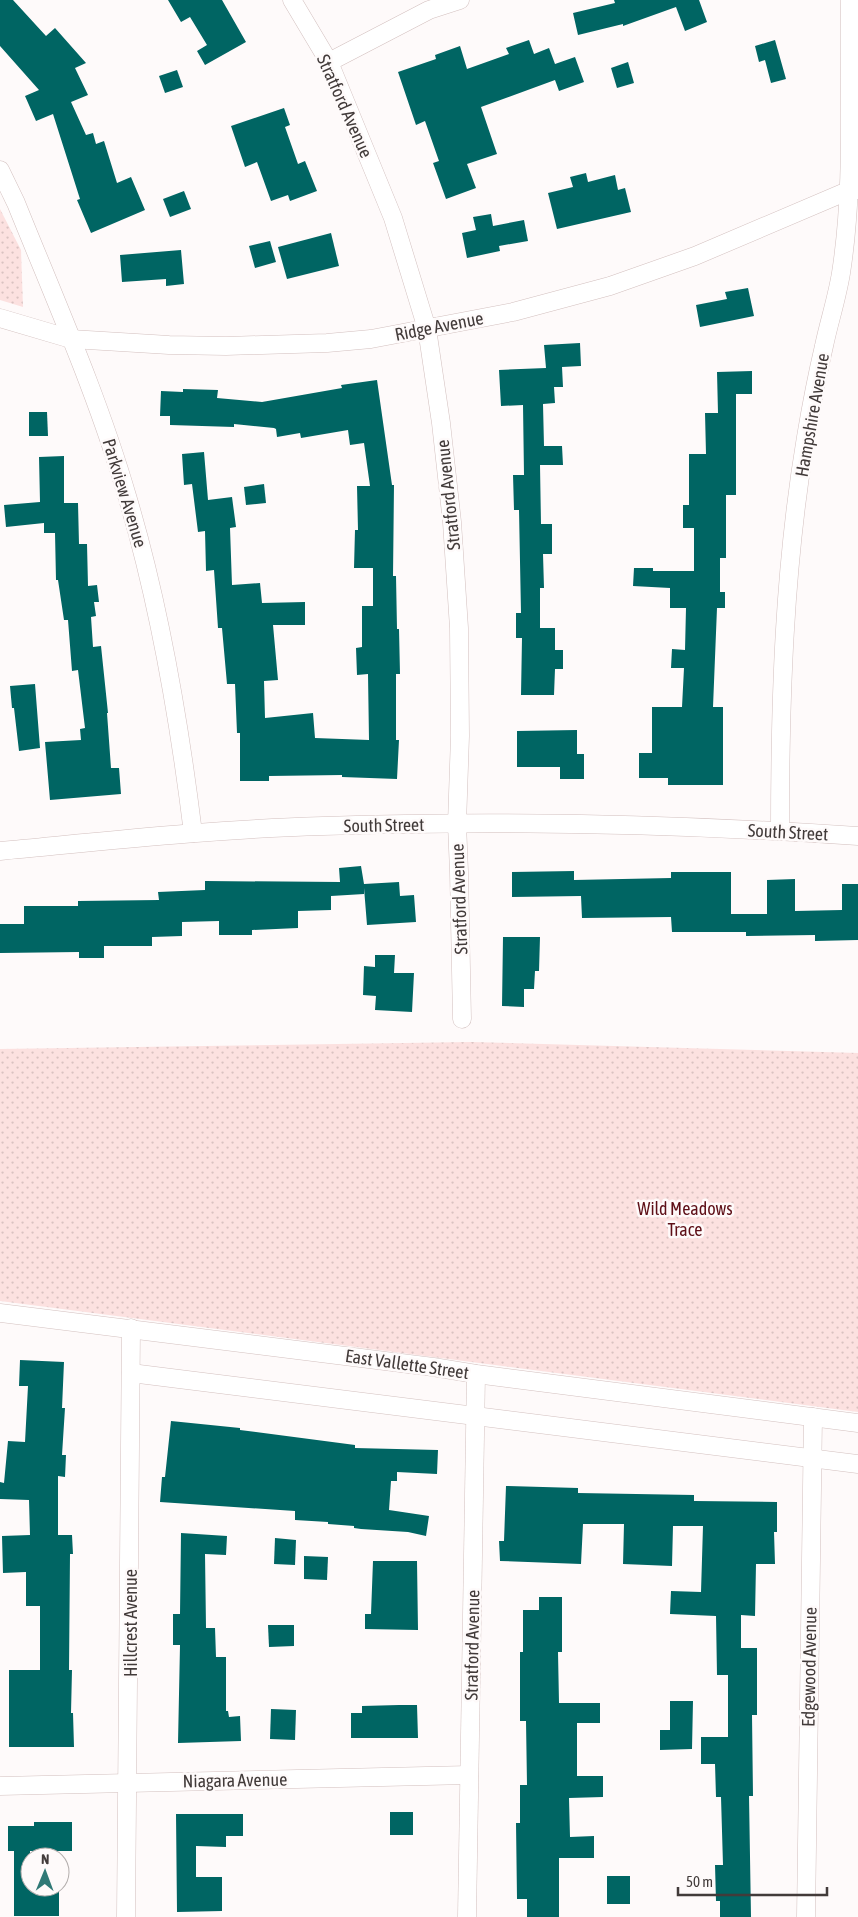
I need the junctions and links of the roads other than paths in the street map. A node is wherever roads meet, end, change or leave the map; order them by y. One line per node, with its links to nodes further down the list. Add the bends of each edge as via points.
1 (292, 0): 4 (street, Stratford Avenue)
2 (460, 0): 4 (street, via 429,10)
3 (850, 0): 6 (street, Hampshire Avenue)
4 (328, 62): 8 (street, Stratford Avenue, via 393,218)
5 (0, 170): 9 (street, Parkview Avenue)
6 (854, 190): 8 (street, Ridge Avenue, via 712,250 610,286 513,312); 11 (street, Hampshire Avenue, via 841,273 806,437 794,519 785,616)
7 (0, 318): 9 (street, Ridge Avenue)
8 (427, 329): 9 (street, Ridge Avenue, via 327,343 235,346); 10 (street, Stratford Avenue, via 451,512 459,628)
9 (71, 339): 12 (street, Parkview Avenue, via 102,419 151,584 170,672)
10 (457, 824): 11 (street, South Street); 12 (street, South Street, via 322,826); 15 (street, Stratford Avenue)
11 (780, 831): 13 (street, South Street)
12 (193, 833): 14 (street, South Street)
13 (858, 836)
14 (0, 851)
15 (462, 1019)
16 (0, 1313): 17 (street, East Vallette Street)
17 (131, 1328): 18 (street, Hillcrest Avenue); 19 (street, East Vallette Street)
18 (131, 1373): 20 (street); 26 (street, Hillcrest Avenue)
19 (476, 1374): 20 (street, Stratford Avenue); 21 (street, East Vallette Street)
20 (475, 1416): 23 (street); 25 (street, Stratford Avenue)
21 (813, 1417): 22 (street, East Vallette Street); 23 (street, Edgewood Avenue)
22 (858, 1423)
23 (812, 1458): 24 (street); 30 (street, Edgewood Avenue)
24 (858, 1464)
25 (469, 1775): 26 (street, Niagara Avenue); 29 (street, Stratford Avenue)
26 (128, 1782): 27 (street, Niagara Avenue); 28 (street, Hillcrest Avenue)
27 (0, 1786)
28 (126, 1917)
29 (466, 1917)
30 (806, 1917)

